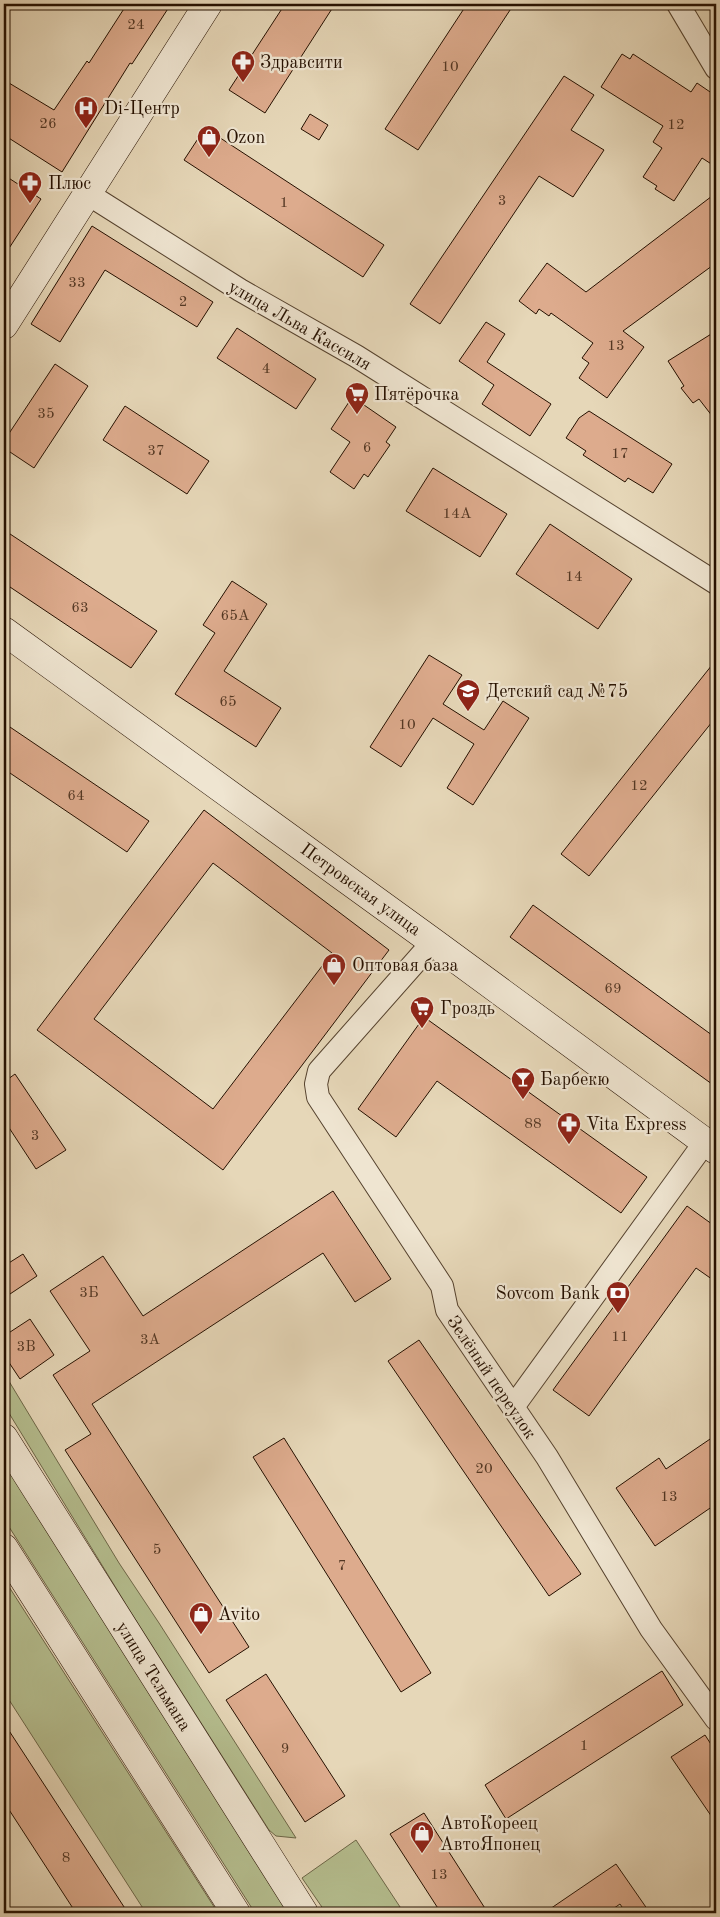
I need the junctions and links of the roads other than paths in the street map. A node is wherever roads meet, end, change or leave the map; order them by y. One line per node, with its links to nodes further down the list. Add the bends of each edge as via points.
1 (208, 4): 4 (main road)
2 (678, 4): 3 (street)
3 (716, 68)
4 (88, 194): 5 (main road); 6 (street, улица Льва Кассиля, via 240,290 356,356)
5 (4, 325)
6 (716, 583)
7 (4, 631): 8 (main road, Петровская улица)
8 (433, 942): 9 (main road, Петровская улица); 10 (street, Зелёный переулок, via 319,1071 318,1097 442,1286 447,1310)
9 (710, 1146): 10 (street)
10 (513, 1407): 13 (street, Зелёный переулок, via 651,1629)
11 (4, 1438): 15 (main road, улица Тельмана)
12 (4, 1548): 14 (main road)
13 (716, 1719)
14 (236, 1913)
15 (304, 1913)

